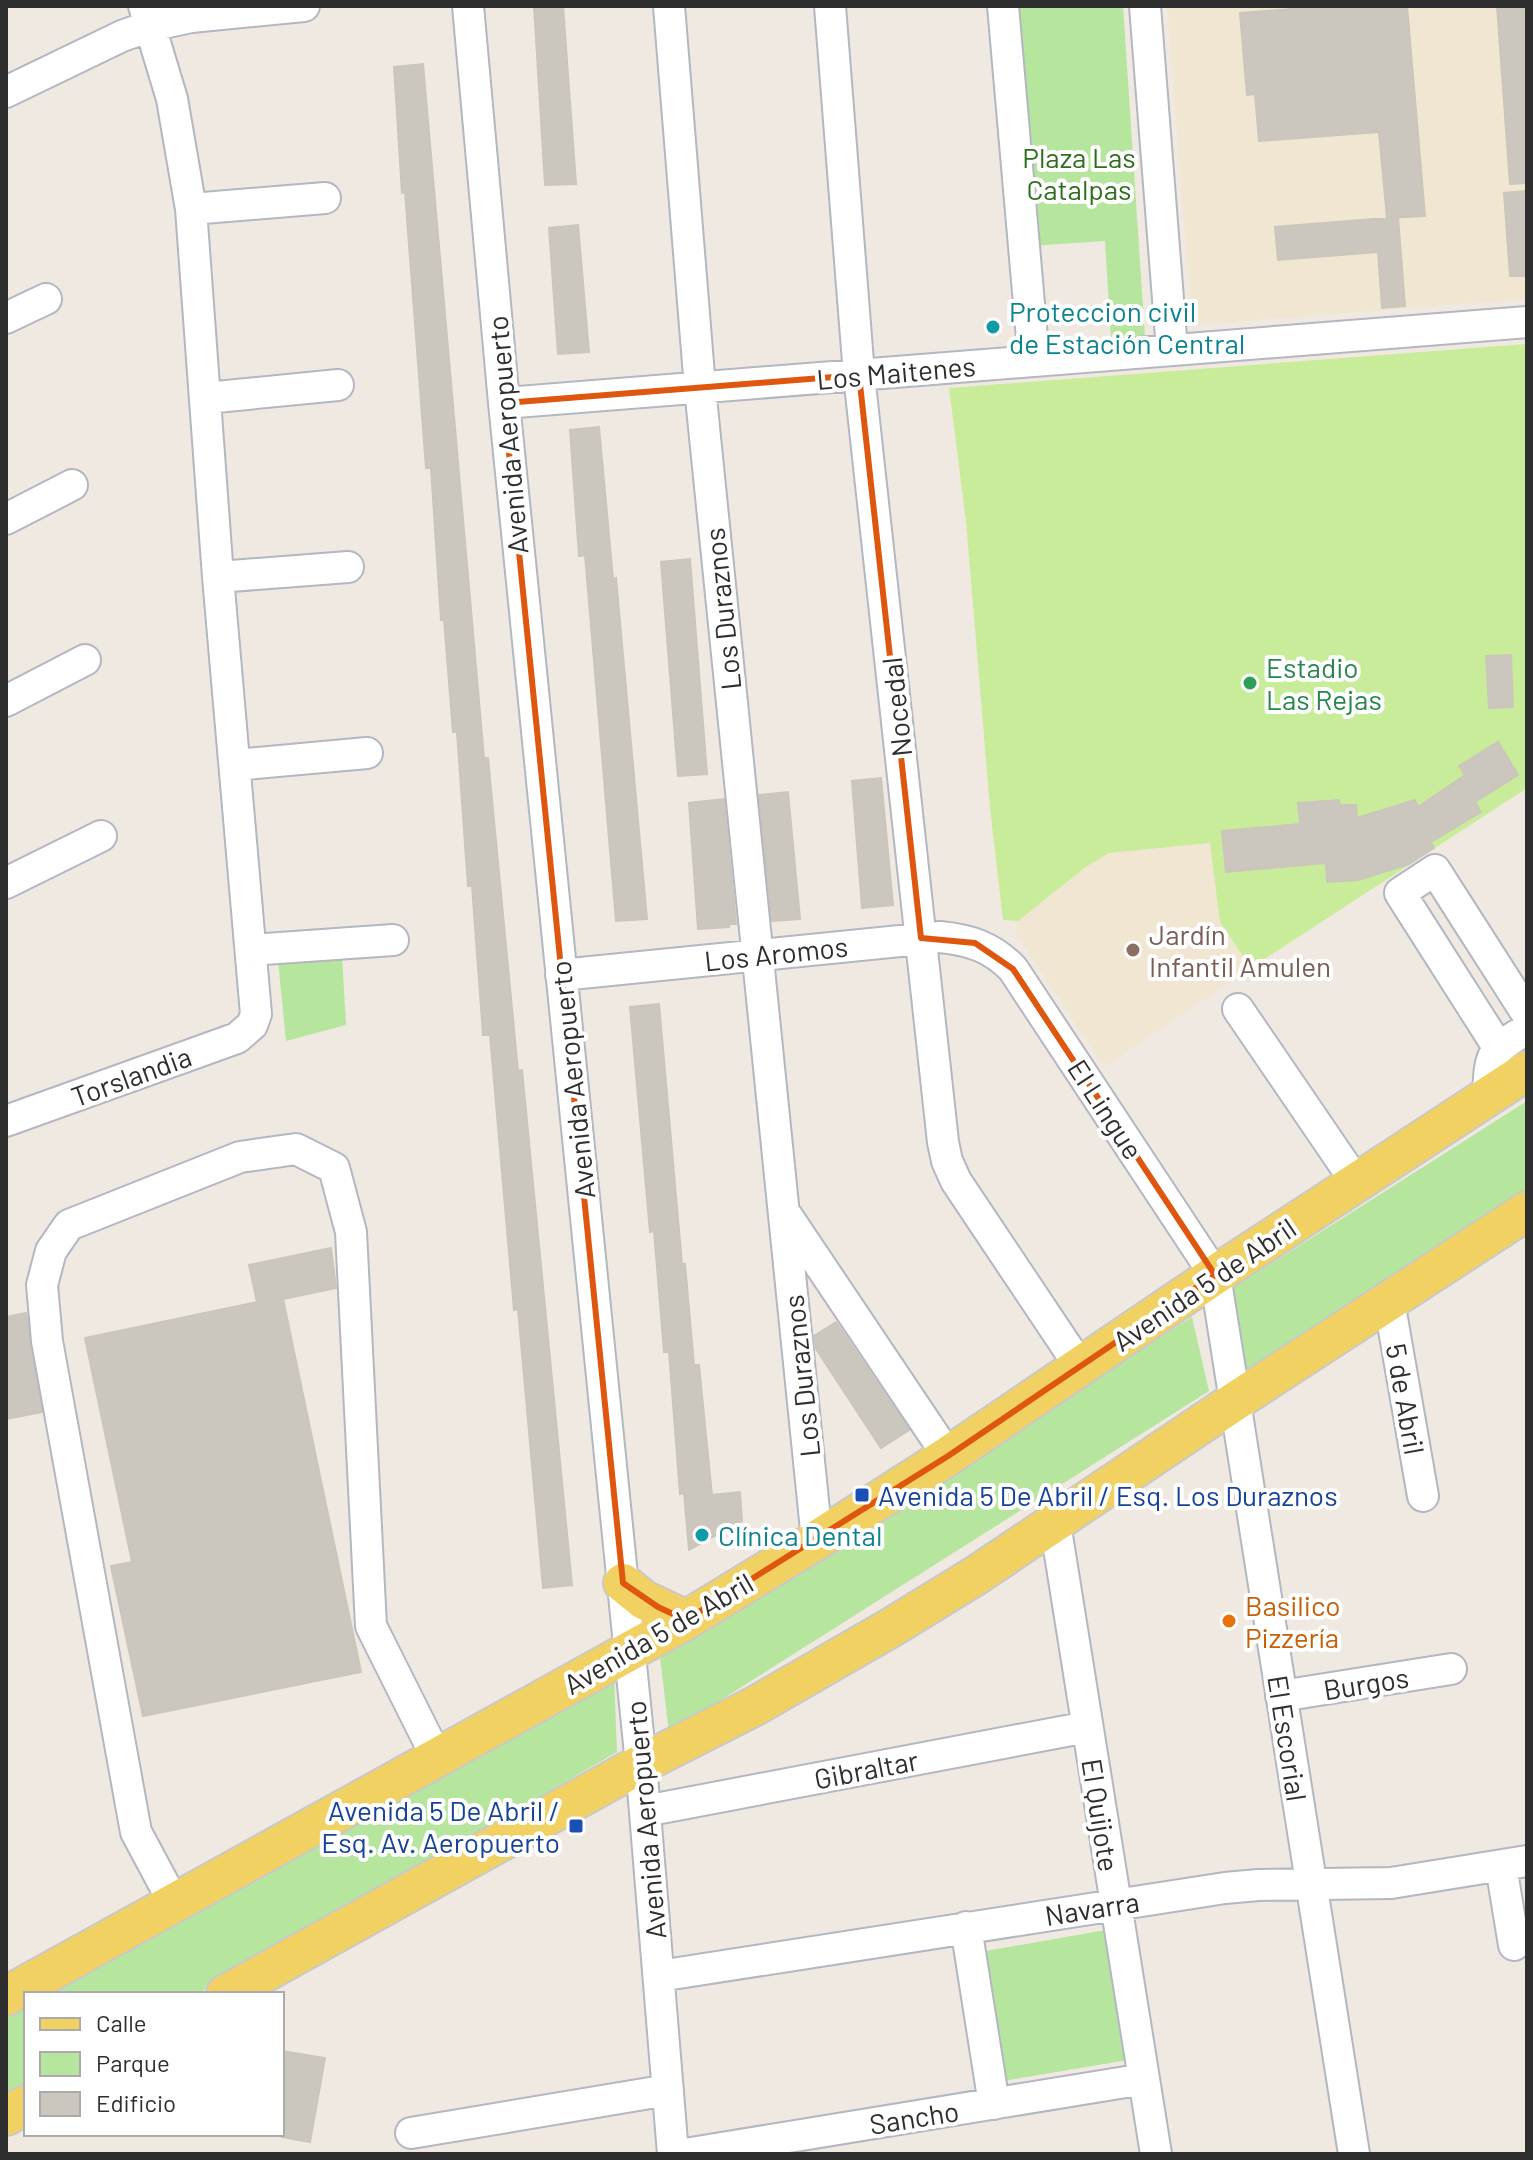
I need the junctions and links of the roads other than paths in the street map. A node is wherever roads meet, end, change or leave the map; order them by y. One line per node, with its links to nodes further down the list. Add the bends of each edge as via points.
1 (304, 6): 7 (street)
2 (468, 6): 20 (street, Avenida Aeropuerto)
3 (669, 6): 18 (street, Los Duraznos)
4 (830, 6): 16 (street, Nocedal)
5 (1003, 6): 15 (street)
6 (1145, 6): 14 (street)
7 (147, 16): 8 (street, via 122,36); 10 (street, via 172,99)
8 (6, 92)
9 (325, 198): 10 (street)
10 (191, 209): 19 (street)
11 (46, 299): 12 (street)
12 (6, 318)
13 (1527, 322): 14 (street, Los Maitenes)
14 (1172, 350): 15 (street, Los Maitenes)
15 (1034, 361): 16 (street, Los Maitenes)
16 (859, 375): 18 (street, Los Maitenes); 31 (street, Nocedal)
17 (338, 385): 19 (street)
18 (700, 388): 20 (street, Los Maitenes); 35 (street, Los Duraznos)
19 (206, 398): 24 (street)
20 (504, 403): 36 (street, Avenida Aeropuerto)
21 (72, 485): 22 (street)
22 (6, 519)
23 (348, 567): 24 (street)
24 (218, 577): 28 (street)
25 (85, 660): 26 (street)
26 (6, 701)
27 (367, 753): 28 (street)
28 (235, 765): 34 (street)
29 (101, 836): 30 (street)
30 (6, 883)
31 (921, 938): 33 (street, Los Aromos, via 958,939); 35 (street, Los Aromos); 49 (street, Nocedal, via 947,1161)
32 (393, 940): 34 (street)
33 (989, 949): 47 (street, El Lingue, via 1013,969)
34 (251, 950): 43 (street, Torslandia, via 256,1014 237,1038)
35 (757, 955): 36 (street, Los Aromos); 45 (street, Los Duraznos)
36 (561, 975): 55 (street, Avenida Aeropuerto)
37 (1238, 1009): 44 (street)
38 (1527, 1014): 40 (street, via 1435,870 1400,893)
39 (1527, 1029): 40 (street)
40 (1498, 1047): 42 (street, via 1491,1060)
41 (1527, 1071): 42 (main road, Avenida 5 de Abril)
42 (1488, 1096): 44 (main road, Avenida 5 de Abril)
43 (6, 1121)
44 (1356, 1182): 47 (main road, Avenida 5 de Abril)
45 (784, 1211): 51 (street, Los Duraznos); 54 (street, Los Duraznos)
46 (1527, 1211): 48 (main road)
47 (1215, 1275): 49 (main road, Avenida 5 de Abril); 50 (street, El Escorial)
48 (1389, 1301): 50 (main road); 52 (street, 5 de Abril)
49 (1081, 1368): 51 (main road, Avenida 5 de Abril)
50 (1234, 1402): 53 (main road); 59 (street, El Escorial)
51 (948, 1456): 54 (main road, Avenida 5 de Abril)
52 (1423, 1496)
53 (1055, 1523): 60 (street, El Quijote); 62 (main road, via 824,1667)
54 (817, 1540): 56 (main road, Avenida 5 de Abril)
55 (623, 1583): 56 (main road, via 644,1600); 57 (street, Avenida Aeropuerto)
56 (686, 1620): 57 (main road, Avenida 5 de Abril)
57 (630, 1651): 61 (main road, Avenida 5 de Abril); 62 (street, Avenida Aeropuerto)
58 (1451, 1669): 59 (street, Burgos)
59 (1281, 1696): 65 (street, El Escorial)
60 (1087, 1727): 63 (street, Gibraltar); 67 (street, El Quijote)
61 (436, 1756): 66 (main road, Avenida 5 de Abril); 66 (street, via 371,1626 351,1232 334,1168 296,1149 240,1157 69,1225 51,1251 42,1285 47,1341 136,1832)
62 (641, 1764): 63 (street, Avenida Aeropuerto); 71 (main road)
63 (645, 1811): 70 (street, Avenida Aeropuerto)
64 (1514, 1863): 65 (street, Navarra, via 1391,1883); 69 (street)
65 (1311, 1884): 67 (street, Navarra, via 1258,1885); 82 (street, El Escorial)
66 (174, 1903): 72 (main road, Avenida 5 de Abril)
67 (1116, 1904): 68 (street, Navarra); 73 (street, El Quijote)
68 (966, 1927): 70 (street, Navarra); 75 (street)
69 (1514, 1945)
70 (659, 1976): 74 (street, Avenida Aeropuerto)
71 (230, 1992)
72 (6, 1996)
73 (1144, 2079): 75 (street, Sancho); 81 (street, El Quijote)
74 (668, 2090): 78 (street); 79 (street, Avenida Aeropuerto)
75 (994, 2104): 80 (street, Sancho)
76 (24, 2106): 77 (main road)
77 (6, 2116)
78 (411, 2133)
79 (673, 2154)
80 (685, 2154)
81 (1156, 2154)
82 (1354, 2154)

